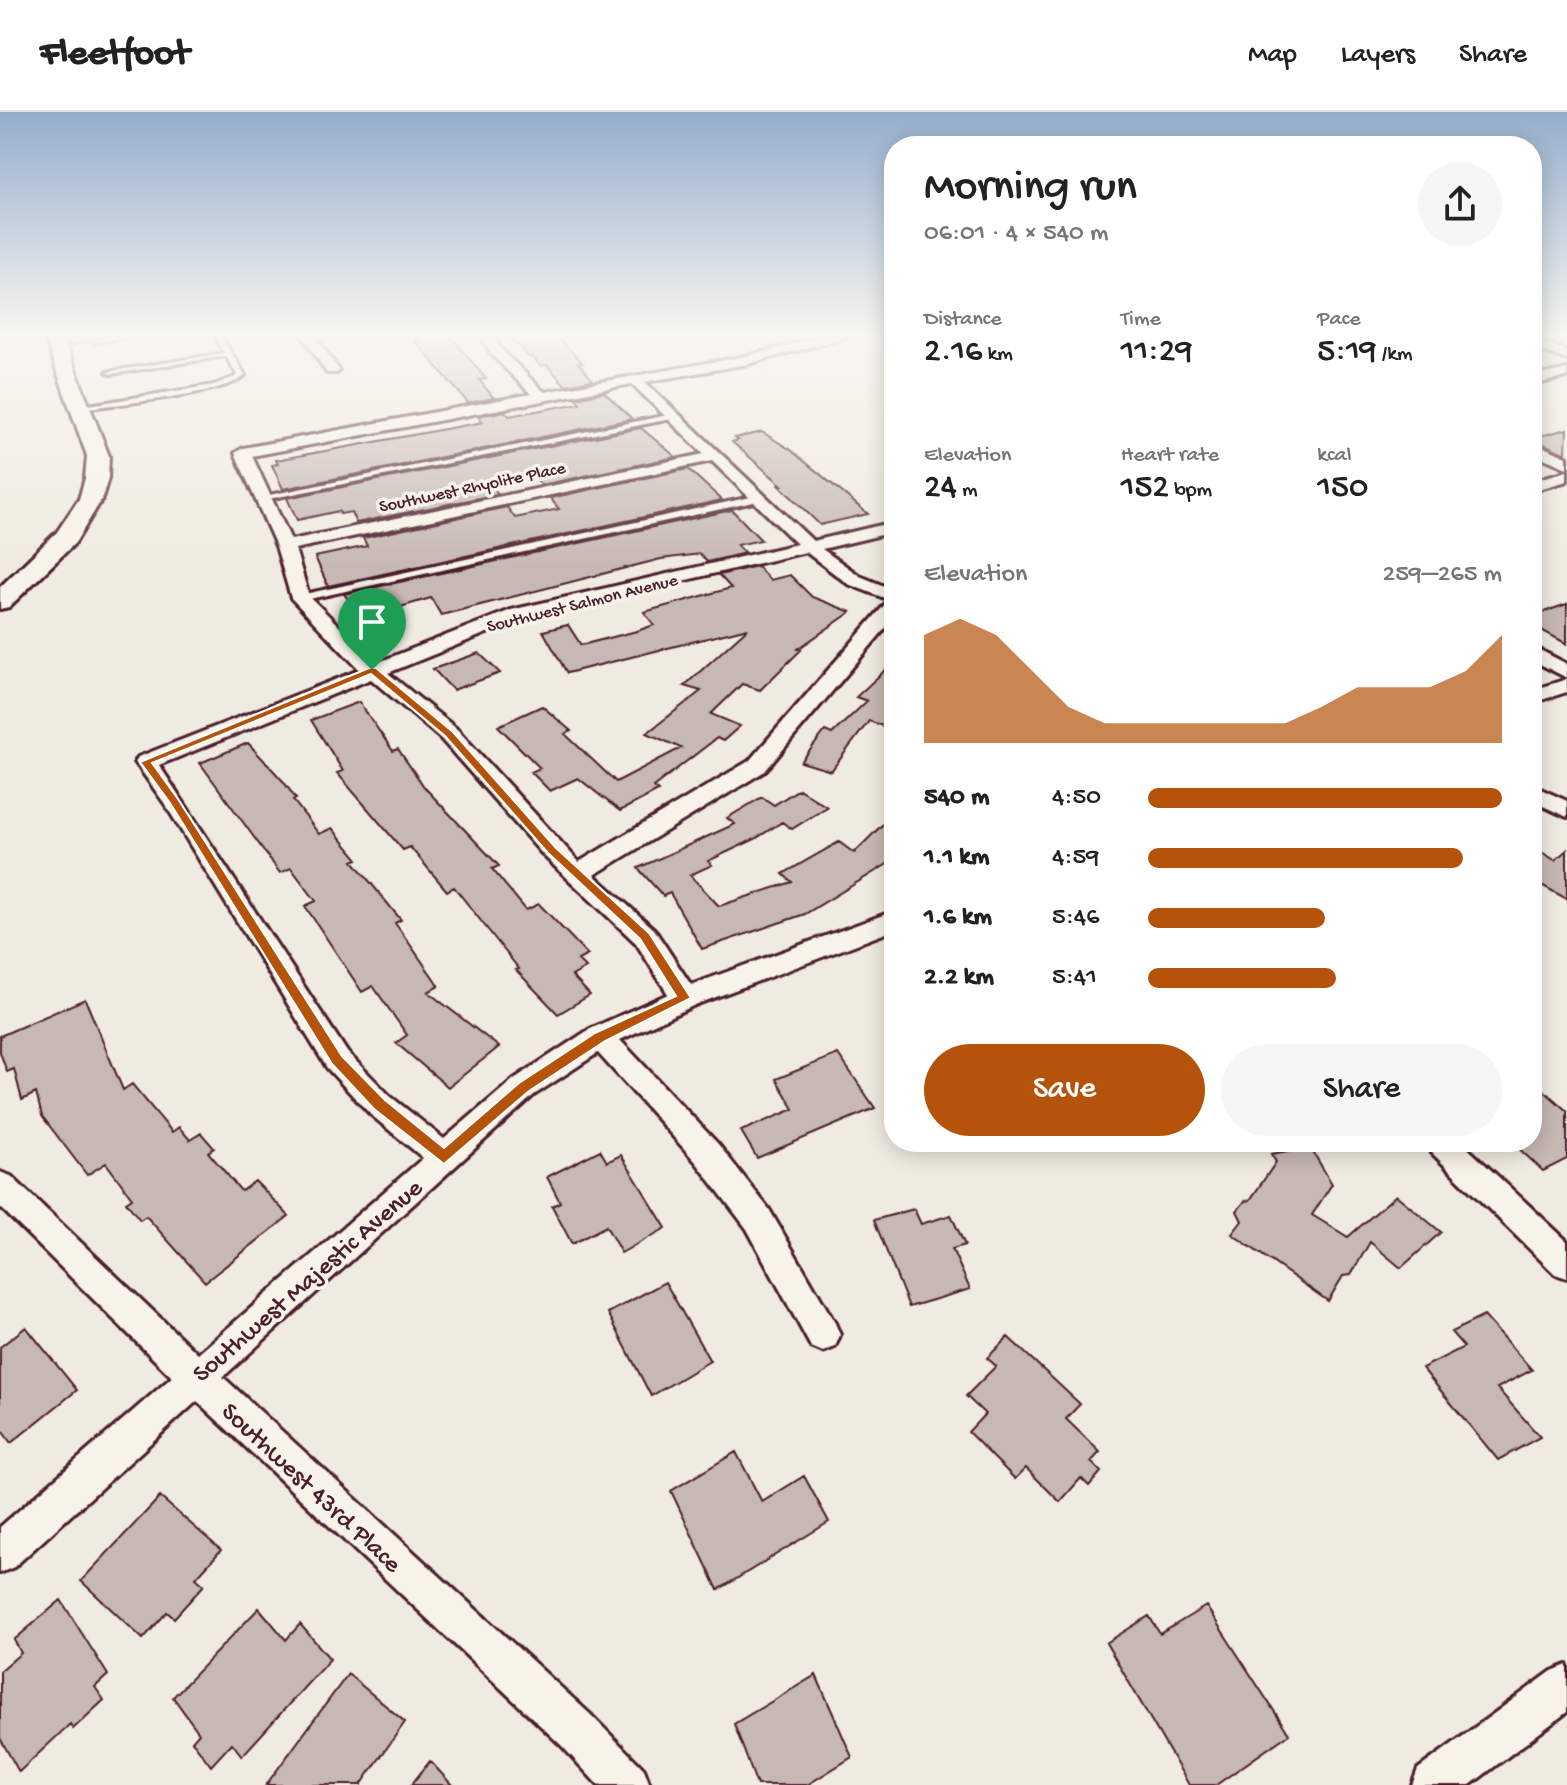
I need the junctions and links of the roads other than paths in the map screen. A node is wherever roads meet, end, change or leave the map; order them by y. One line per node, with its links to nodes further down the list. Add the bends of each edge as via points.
1 (82, 413): 17 (main road, via 98,456 94,494 41,565)
2 (452, 413): 10 (street, via 243,453)
3 (670, 413): 4 (street)
4 (673, 416): 6 (street); 10 (lane)
5 (1542, 452): 7 (street)
6 (715, 456): 11 (street); 13 (street, Southwest Rhyolite Place)
7 (1567, 463)
8 (1567, 476): 9 (street)
9 (1542, 483)
10 (263, 497): 13 (street)
11 (760, 498): 14 (street); 16 (lane)
12 (884, 529): 14 (street, Southwest Salmon Avenue)
13 (285, 546): 16 (street)
14 (810, 547): 15 (street, via 848,578); 20 (street, Southwest Salmon Avenue, via 518,614)
15 (884, 594)
16 (300, 598): 20 (street)
17 (0, 601)
18 (884, 618): 26 (street, via 757,766)
19 (1542, 658): 21 (street)
20 (372, 670): 26 (street, via 449,734); 31 (street, Southwest Salmon Avenue, via 146,762 337,1060 380,1105)
21 (1567, 672)
22 (1567, 685): 23 (street)
23 (1542, 694)
24 (1542, 797): 25 (street)
25 (1567, 810)
26 (577, 874): 28 (street, via 645,936)
27 (884, 924): 28 (street, Southwest Majestic Avenue)
28 (685, 998): 29 (street, Southwest Majestic Avenue)
29 (600, 1037): 31 (street, Southwest Majestic Avenue, via 524,1087); 34 (street, via 707,1153 758,1219)
30 (1451, 1152): 33 (street)
31 (444, 1157): 35 (street, Southwest Majestic Avenue)
32 (0, 1186): 35 (street, Southwest 43rd Place)
33 (1567, 1263)
34 (823, 1335)
35 (196, 1376): 36 (street, Southwest Majestic Avenue); 38 (street, Southwest 43rd Place, via 577,1731)
36 (0, 1553)
37 (1567, 1686): 39 (street)
38 (628, 1785)
39 (1434, 1785)

